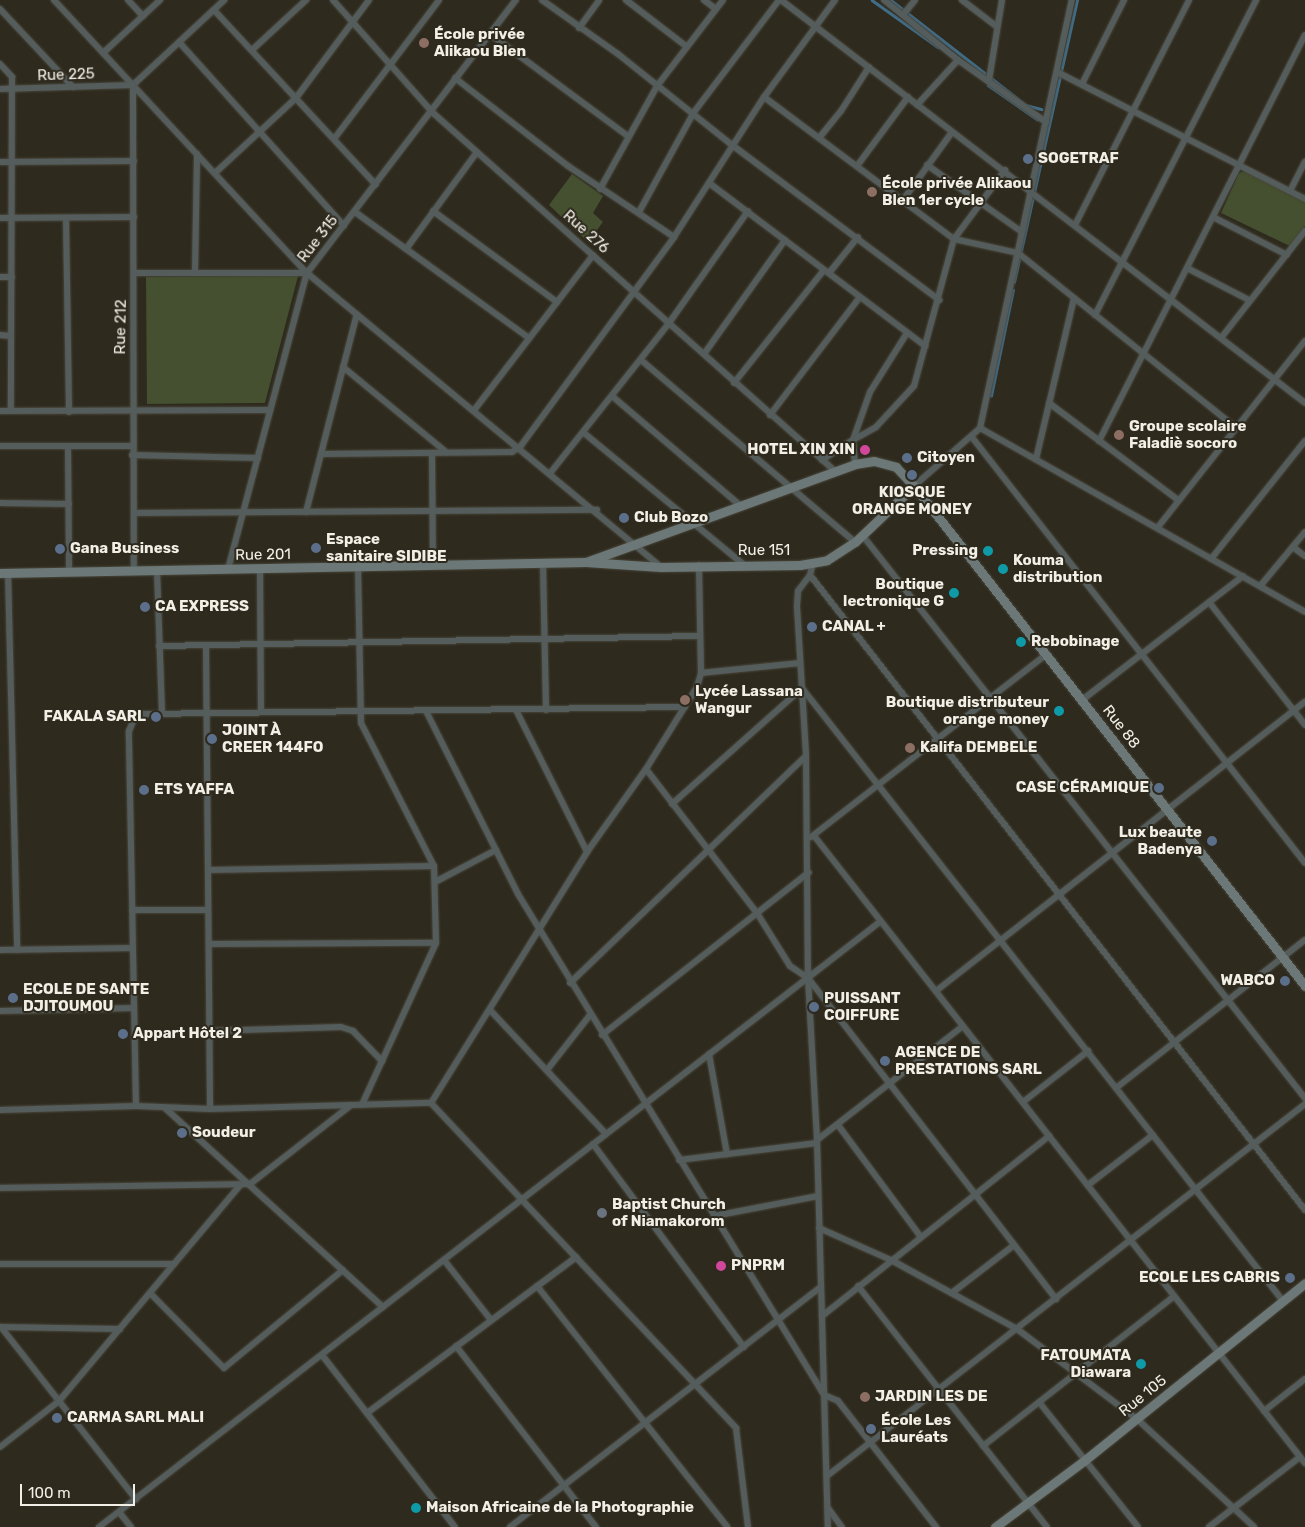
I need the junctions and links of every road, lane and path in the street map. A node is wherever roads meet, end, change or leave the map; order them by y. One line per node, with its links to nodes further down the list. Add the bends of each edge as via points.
1 (54, 0): 39 (street)
2 (128, 0): 29 (street)
3 (160, 0): 29 (street)
4 (224, 0): 27 (street)
5 (306, 0): 38 (street)
6 (333, 0): 30 (street, Rue 276)
7 (368, 0): 30 (street)
8 (439, 0): 42 (street)
9 (516, 0): 34 (street, Rue 315)
10 (542, 0): 33 (street)
11 (600, 0): 33 (street)
12 (626, 0): 37 (street)
13 (704, 0): 26 (street)
14 (723, 0): 26 (street)
15 (780, 0): 31 (street); 59 (street)
16 (835, 0): 31 (street)
17 (884, 0): 28 (street)
18 (915, 0): 28 (street)
19 (962, 0): 32 (street)
20 (1002, 0): 32 (street)
21 (1072, 0): 44 (street)
22 (1124, 0): 47 (street)
23 (1189, 0): 57 (street)
24 (1256, 0): 65 (street)
25 (0, 9): 50 (street)
26 (716, 9): 37 (street)
27 (214, 10): 36 (street); 38 (street)
28 (903, 15): 40 (street)
29 (143, 16): 39 (street)
30 (352, 22): 42 (street, Rue 276); 54 (street)
31 (815, 26): 43 (street); 53 (street)
32 (996, 26): 46 (street)
33 (579, 28): 49 (street)
34 (490, 34): 45 (street, Rue 315); 63 (street)
35 (1305, 35): 75 (street)
36 (179, 42): 48 (street); 61 (street)
37 (687, 47): 49 (street)
38 (252, 50): 54 (street)
39 (103, 53): 48 (street)
40 (958, 60): 46 (street); 56 (street)
41 (0, 64): 52 (street, via 12,76)
42 (391, 66): 58 (street, Rue 276); 66 (street)
43 (869, 67): 55 (street); 64 (street)
44 (1057, 72): 47 (street); 60 (street)
45 (456, 78): 58 (street, Rue 315); 81 (street)
46 (988, 80): 60 (street)
47 (1082, 84): 57 (street)
48 (133, 85): 50 (street, Rue 225); 69 (street); 70 (street, Rue 212)
49 (657, 86): 59 (street); 63 (street)
50 (73, 87): 52 (street, Rue 225)
51 (0, 89): 52 (street, Rue 225)
52 (12, 89): 71 (street)
53 (764, 96): 64 (street); 67 (street)
54 (296, 98): 61 (street); 66 (street)
55 (908, 98): 56 (street); 76 (street)
56 (917, 104): 62 (street)
57 (1133, 111): 65 (street); 97 (street)
58 (432, 112): 68 (street, Rue 276); 80 (street, Rue 315)
59 (694, 112): 67 (street); 89 (street)
60 (1046, 122): 83 (street)
61 (260, 132): 78 (street); 96 (street)
62 (952, 132): 74 (street); 77 (street)
63 (628, 136): 81 (street)
64 (819, 138): 76 (street)
65 (1186, 138): 75 (street); 108 (street)
66 (334, 139): 80 (street)
67 (732, 145): 79 (street); 101 (street)
68 (477, 152): 87 (street); 106 (street, Rue 276)
69 (197, 154): 78 (street); 111 (street)
70 (134, 160): 71 (street); 95 (street, Rue 212)
71 (12, 161): 72 (street); 93 (street)
72 (0, 162)
73 (1305, 162): 82 (street)
74 (927, 165): 85 (street); 86 (street)
75 (1239, 165): 82 (street); 91 (street)
76 (857, 166): 85 (street)
77 (1005, 170): 83 (street); 86 (street)
78 (215, 173): 112 (street)
79 (709, 183): 90 (street); 100 (street)
80 (376, 185): 88 (street, Rue 315)
81 (600, 189): 89 (street)
82 (1290, 191): 84 (street)
83 (1031, 192): 97 (street); 99 (street)
84 (1305, 199)
85 (903, 200): 102 (street)
86 (980, 204): 99 (street); 102 (street, via 966,218)
87 (433, 211): 104 (street); 122 (street)
88 (356, 212): 96 (street, Rue 315); 104 (street)
89 (639, 212): 100 (street)
90 (748, 212): 103 (street); 125 (street)
91 (1213, 217): 107 (street); 109 (street)
92 (0, 218): 93 (street)
93 (12, 218): 94 (street); 115 (street)
94 (66, 218): 95 (street); 147 (street)
95 (134, 218): 113 (street, Rue 212)
96 (344, 226): 112 (street, Rue 315)
97 (1074, 226): 108 (street)
98 (1305, 231): 107 (street)
99 (1022, 232): 105 (street)
100 (674, 237): 116 (street)
101 (858, 238): 110 (street); 120 (street)
102 (954, 239): 105 (street); 120 (street)
103 (785, 240): 110 (street); 133 (street)
104 (406, 249): 129 (street)
105 (1018, 253): 118 (street); 150 (street)
106 (593, 255): 116 (street, Rue 276); 122 (street)
107 (1287, 255): 121 (street)
108 (1123, 262): 119 (street); 124 (street)
109 (1187, 268): 119 (street); 121 (street)
110 (826, 271): 117 (street); 138 (street)
111 (195, 272): 112 (street); 113 (street)
112 (307, 272): 123 (street); 144 (street, Rue 315)
113 (134, 273): 143 (street, Rue 212)
114 (0, 276): 115 (street)
115 (12, 277): 128 (street)
116 (634, 292): 125 (street, Rue 276); 159 (street)
117 (860, 297): 126 (street); 148 (street)
118 (1074, 298): 124 (street); 140 (street)
119 (1171, 299): 130 (street); 134 (street)
120 (939, 300): 132 (street)
121 (1249, 300): 130 (street)
122 (557, 302): 129 (street)
123 (357, 314): 136 (street); 142 (street)
124 (1095, 315): 134 (street)
125 (669, 323): 133 (street, Rue 276); 135 (street)
126 (907, 333): 132 (street); 153 (street, via 870,392)
127 (0, 335): 128 (street)
128 (11, 336): 146 (street)
129 (529, 338): 142 (street)
130 (1220, 338): 137 (street)
131 (1305, 341): 137 (street)
132 (925, 346): 153 (street, via 914,386 876,427)
133 (704, 354): 138 (street, Rue 276)
134 (1143, 354): 149 (street); 155 (street)
135 (641, 360): 139 (street); 171 (street)
136 (343, 367): 160 (street); 162 (street)
137 (1275, 379): 141 (street); 149 (street)
138 (734, 383): 148 (street, Rue 276)
139 (612, 396): 151 (street); 175 (street)
140 (1049, 402): 155 (street); 165 (street)
141 (1305, 402)
142 (475, 409): 159 (street)
143 (132, 410): 144 (street); 147 (street); 157 (street, Rue 212)
144 (270, 410): 164 (street, Rue 315)
145 (0, 411): 146 (street)
146 (11, 411): 147 (street)
147 (69, 412)
148 (770, 415): 166 (street, Rue 276)
149 (1234, 427): 172 (street)
150 (980, 428): 152 (street); 165 (street)
151 (584, 432): 169 (street); 181 (street)
152 (971, 436): 170 (street); 215 (street)
153 (852, 440): 166 (street); 167 (street)
154 (1305, 441): 188 (street)
155 (1099, 442): 172 (street)
156 (0, 446): 158 (street)
157 (132, 446): 158 (street); 163 (street, Rue 212)
158 (68, 447): 174 (street)
159 (520, 447): 160 (street, via 512,452); 169 (street)
160 (446, 452): 161 (street)
161 (432, 453): 162 (street); 178 (street)
162 (321, 454): 177 (street)
163 (132, 455): 164 (street); 179 (street, Rue 212)
164 (258, 458): 180 (street, Rue 315)
165 (1036, 459): 182 (street)
166 (822, 460): 168 (street, Rue 276)
167 (855, 464): 168 (main road, Rue 88); 170 (main road, Rue 88, via 874,461 896,467)
168 (835, 471): 171 (main road, Rue 88)
169 (551, 472): 176 (street)
170 (914, 486): 184 (main road, Rue 151); 214 (main road, Rue 88)
171 (792, 487): 175 (main road, Rue 88); 184 (street)
172 (1177, 498): 182 (street)
173 (0, 503): 174 (street)
174 (68, 504): 201 (street)
175 (741, 506): 181 (main road, Rue 88)
176 (597, 510): 178 (street); 185 (street)
177 (306, 512): 178 (street); 180 (street)
178 (432, 512): 193 (street)
179 (134, 513): 180 (street); 199 (street, Rue 212)
180 (243, 514): 197 (street, Rue 315)
181 (692, 523): 185 (main road, Rue 88); 192 (street)
182 (1158, 527): 188 (street)
183 (1305, 532): 186 (street)
184 (859, 539): 190 (main road, Rue 151, via 828,560); 219 (street)
185 (637, 543): 189 (main road, Rue 88); 194 (street)
186 (1293, 547): 187 (street); 205 (street)
187 (1305, 556)
188 (1211, 559): 204 (street)
189 (586, 562): 191 (main road, Rue 201); 194 (main road, Rue 151)
190 (813, 563): 192 (main road, Rue 151); 203 (street)
191 (544, 564): 193 (main road, Rue 201); 209 (street)
192 (744, 565): 195 (main road, Rue 151)
193 (433, 566): 196 (main road, Rue 201)
194 (661, 566): 195 (main road, Rue 151)
195 (700, 566): 208 (street)
196 (358, 567): 198 (main road, Rue 201); 210 (street)
197 (228, 569): 198 (main road, Rue 201); 200 (main road, Rue 201)
198 (260, 569): 211 (street)
199 (134, 570): 200 (main road, Rue 201); 201 (main road, Rue 201)
200 (157, 570): 213 (street)
201 (69, 571): 202 (main road, Rue 201)
202 (4, 572): 261 (street)
203 (810, 575): 216 (street, via 798,591); 232 (street)
204 (1243, 576): 205 (street); 206 (street)
205 (1261, 585): 207 (street)
206 (1209, 602): 215 (street); 225 (street)
207 (1305, 612)
208 (700, 636): 209 (street); 217 (street)
209 (545, 640): 210 (street); 224 (street)
210 (359, 642): 211 (street); 226 (street)
211 (262, 644): 212 (street); 228 (street)
212 (206, 645): 213 (street); 230 (street)
213 (159, 646): 229 (street)
214 (1047, 654): 219 (street); 220 (main road, Rue 88)
215 (1141, 654): 220 (street); 234 (street)
216 (799, 663): 217 (street); 218 (street)
217 (701, 673): 222 (street)
218 (802, 688): 233 (street); 236 (street); 237 (street)
219 (990, 699): 232 (street); 243 (street)
220 (1082, 700): 238 (main road, Rue 88)
221 (1305, 702): 225 (street)
222 (686, 707): 224 (street); 235 (street)
223 (516, 710): 224 (street); 227 (street); 242 (street)
224 (546, 710)
225 (1294, 710): 231 (street); 234 (street)
226 (360, 711): 227 (street); 228 (street); 245 (street, via 360,723)
227 (426, 711): 240 (street)
228 (261, 712): 230 (street)
229 (162, 713): 230 (street); 250 (street, via 134,718 128,731)
230 (207, 713): 246 (street)
231 (1305, 725)
232 (938, 740): 236 (street); 249 (street)
233 (806, 756): 239 (street); 241 (street)
234 (1226, 763): 238 (street); 244 (street)
235 (646, 769): 237 (street); 242 (street)
236 (880, 786): 239 (street); 255 (street)
237 (672, 804): 241 (street)
238 (1167, 810): 243 (street); 262 (main road, Rue 88)
239 (812, 837): 247 (street); 253 (street)
240 (496, 850): 248 (street); 254 (street)
241 (708, 850): 252 (street); 264 (street)
242 (587, 852): 254 (street)
243 (1111, 854): 249 (street); 267 (street)
244 (1305, 863)
245 (434, 866): 246 (street); 248 (street)
246 (209, 870): 251 (street)
247 (809, 872): 252 (street); 263 (street)
248 (435, 882): 257 (street)
249 (1058, 895): 255 (street); 275 (street)
250 (132, 910): 251 (street); 259 (street)
251 (208, 910): 258 (street)
252 (757, 913): 263 (street, via 790,966); 274 (street)
253 (881, 921): 263 (street); 266 (street)
254 (539, 930): 264 (street); 269 (street)
255 (1000, 940): 266 (street); 276 (street)
256 (1305, 940): 262 (street)
257 (436, 943): 258 (street); 278 (street)
258 (209, 944): 273 (street)
259 (133, 948): 261 (street); 268 (street)
260 (0, 950): 261 (street)
261 (17, 950)
262 (1283, 958): 265 (main road, Rue 88); 267 (street)
263 (808, 978): 277 (street); 280 (street); 297 (street)
264 (570, 983): 271 (street)
265 (1305, 986)
266 (936, 991): 272 (street)
267 (1227, 1002): 275 (street); 282 (street)
268 (134, 1008): 270 (street); 289 (street)
269 (490, 1010): 279 (street); 284 (street)
270 (0, 1011)
271 (590, 1015): 274 (street); 279 (street)
272 (964, 1026): 280 (street); 283 (street)
273 (209, 1031): 278 (street, via 341,1027 354,1031); 292 (street)
274 (602, 1035): 285 (street)
275 (1174, 1043): 281 (street); 299 (street)
276 (1088, 1051): 281 (street); 283 (street)
277 (709, 1054): 285 (street); 300 (street)
278 (382, 1060): 288 (street)
279 (548, 1070): 294 (street)
280 (890, 1084): 293 (street); 307 (street)
281 (1116, 1088): 295 (street)
282 (1305, 1098)
283 (1023, 1102): 296 (street)
284 (431, 1103): 288 (street); 309 (street)
285 (644, 1104): 294 (street); 301 (street)
286 (1305, 1104): 299 (street)
287 (351, 1105): 288 (street); 292 (street); 302 (street)
288 (362, 1105)
289 (136, 1106): 290 (street); 291 (street)
290 (165, 1108): 292 (street); 302 (street)
291 (0, 1110)
292 (210, 1110)
293 (838, 1125): 297 (street); 313 (street)
294 (606, 1134): 298 (street)
295 (1153, 1135): 304 (street); 306 (street)
296 (1049, 1136): 304 (street); 307 (street)
297 (817, 1142): 300 (street); 308 (street)
298 (593, 1144): 309 (street); 339 (street)
299 (1254, 1144): 306 (street); 310 (street)
300 (726, 1154): 301 (street)
301 (680, 1160): 311 (street)
302 (250, 1184): 303 (street); 321 (street)
303 (240, 1185): 305 (street); 320 (street)
304 (1088, 1185): 314 (street)
305 (0, 1188)
306 (1196, 1190): 314 (street); 330 (street)
307 (975, 1195): 313 (street); 315 (street)
308 (818, 1196): 311 (street); 312 (street)
309 (521, 1200): 316 (street); 317 (street)
310 (1305, 1210)
311 (714, 1216): 334 (street)
312 (820, 1228): 318 (street); 325 (street)
313 (921, 1237): 318 (street)
314 (1131, 1240): 328 (street); 329 (street)
315 (1014, 1245): 326 (street); 329 (street)
316 (576, 1257): 323 (street); 344 (street)
317 (444, 1260): 331 (street); 333 (street)
318 (891, 1260): 324 (street); 326 (street)
319 (0, 1264): 320 (street)
320 (174, 1264): 327 (street)
321 (344, 1270): 327 (street, via 224,1368); 331 (street)
322 (1305, 1283): 330 (main road, Rue 105)
323 (536, 1286): 333 (street); 352 (street)
324 (858, 1286): 332 (street); 345 (street)
325 (821, 1287): 332 (street); 334 (street)
326 (953, 1292): 336 (street)
327 (150, 1293): 337 (street)
328 (1174, 1296): 340 (street); 342 (street)
329 (1056, 1299): 336 (street)
330 (1283, 1301): 340 (main road, Rue 105)
331 (383, 1307): 341 (street)
332 (822, 1316): 346 (street)
333 (491, 1320): 338 (street)
334 (778, 1320): 339 (street); 346 (street)
335 (1, 1327): 337 (street); 347 (street)
336 (1017, 1329): 342 (street); 345 (street)
337 (120, 1330): 347 (street)
338 (456, 1346): 350 (street); 360 (street)
339 (744, 1347): 344 (street)
340 (1219, 1353): 349 (street); 351 (main road, Rue 105)
341 (322, 1355): 350 (street); 361 (street)
342 (1075, 1374): 348 (street); 351 (street)
343 (1305, 1379): 349 (street)
344 (695, 1385): 352 (street); 372 (street, via 736,1428)
345 (940, 1390): 353 (street); 354 (street)
346 (824, 1396): 353 (street, via 838,1401); 359 (street)
347 (60, 1401): 355 (street); 361 (street)
348 (1040, 1402): 354 (street); 357 (street)
349 (1264, 1411): 356 (street)
350 (367, 1413): 368 (street)
351 (1137, 1419): 357 (main road, Rue 105); 364 (street)
352 (645, 1424): 360 (street); 371 (street)
353 (871, 1444): 359 (street); 375 (street)
354 (983, 1446): 362 (street)
355 (0, 1447)
356 (1300, 1456): 358 (street); 364 (street)
357 (1085, 1460): 362 (main road, Rue 105); 378 (street)
358 (1305, 1463)
359 (827, 1476): 363 (street)
360 (564, 1486): 369 (street); 370 (street)
361 (136, 1499): 365 (street)
362 (1028, 1503): 376 (main road, Rue 105); 377 (street)
363 (828, 1508): 373 (street); 374 (street)
364 (1233, 1508): 379 (street); 380 (street)
365 (119, 1512): 366 (street); 367 (street)
366 (99, 1527)
367 (131, 1527)
368 (455, 1527)
369 (510, 1527)
370 (596, 1527)
371 (727, 1527)
372 (748, 1527)
373 (828, 1527)
374 (842, 1527)
375 (936, 1527)
376 (995, 1527)
377 (1047, 1527)
378 (1138, 1527)
379 (1209, 1527)
380 (1254, 1527)

